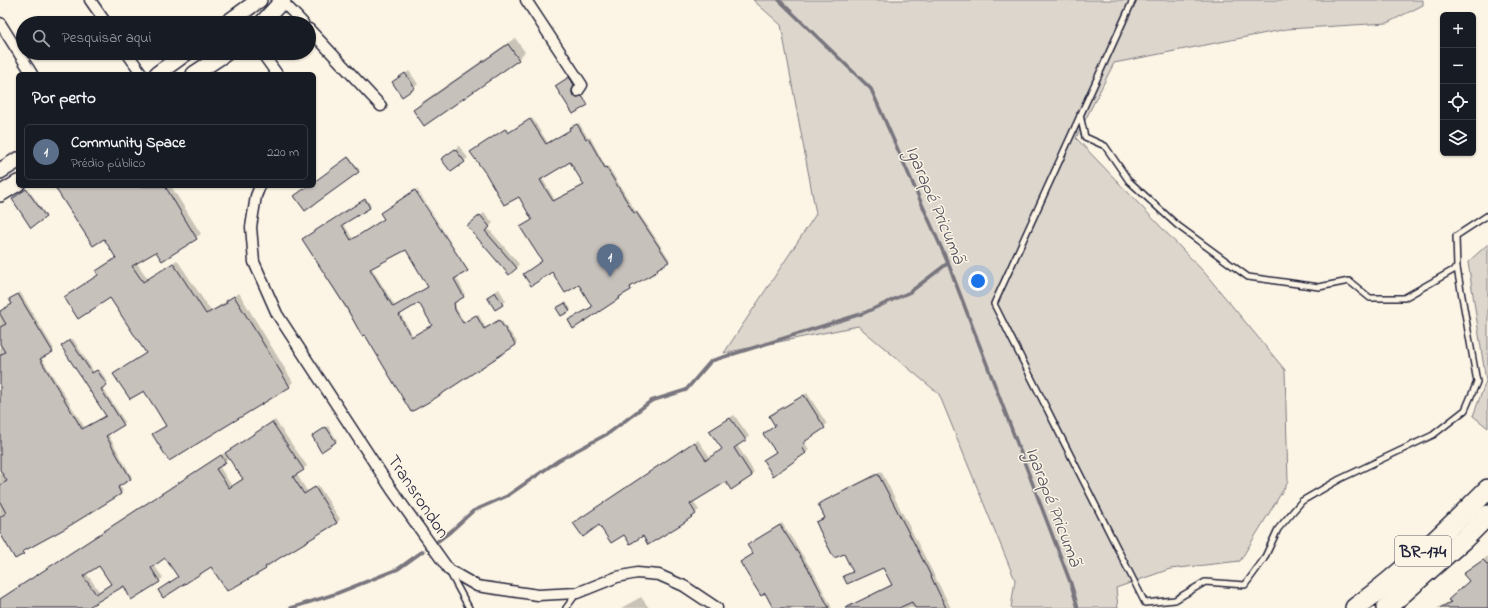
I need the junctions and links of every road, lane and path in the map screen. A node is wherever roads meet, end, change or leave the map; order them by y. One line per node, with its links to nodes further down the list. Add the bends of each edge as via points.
1 (90, 0): 6 (street)
2 (259, 0): 7 (street)
3 (526, 0): 23 (street, via 582,85)
4 (1133, 0): 25 (lane)
5 (282, 1): 8 (street); 9 (street)
6 (101, 16)
7 (237, 16)
8 (268, 16)
9 (296, 16)
10 (0, 23): 12 (street)
11 (316, 36): 24 (street)
12 (16, 48)
13 (23, 60): 18 (street)
14 (132, 60): 19 (street)
15 (176, 60): 20 (street)
16 (215, 60): 21 (street)
17 (267, 60): 22 (street)
18 (31, 72)
19 (141, 72)
20 (160, 72)
21 (197, 72)
22 (276, 72)
23 (578, 91)
24 (381, 106)
25 (1080, 115): 32 (lane, via 1085,137 1105,146 1129,181 1176,225 1248,277 1319,287 1349,281 1370,298 1404,298); 32 (lane, via 994,304 1145,603 1175,600 1205,582 1245,585 1264,559 1278,529 1302,501 1340,479 1433,435 1465,410 1477,382)
26 (16, 161): 27 (street)
27 (0, 171)
28 (16, 185): 30 (street)
29 (259, 188): 35 (street, Transrondon, via 251,227 254,262 277,314 392,490)
30 (0, 194)
31 (1488, 215): 32 (lane, via 1456,236)
32 (1457, 268)
33 (1488, 489): 40 (highway, BR-174, via 1451,526 1375,594)
34 (1488, 515): 41 (highway, BR-174)
35 (449, 570): 36 (street, Transrondon, via 477,586 538,595); 37 (lane)
36 (577, 593): 38 (lane); 39 (street, Transrondon, via 617,577 637,573 659,575 684,586)
37 (469, 608)
38 (566, 608)
39 (717, 608)
40 (1355, 608)
41 (1386, 608)

